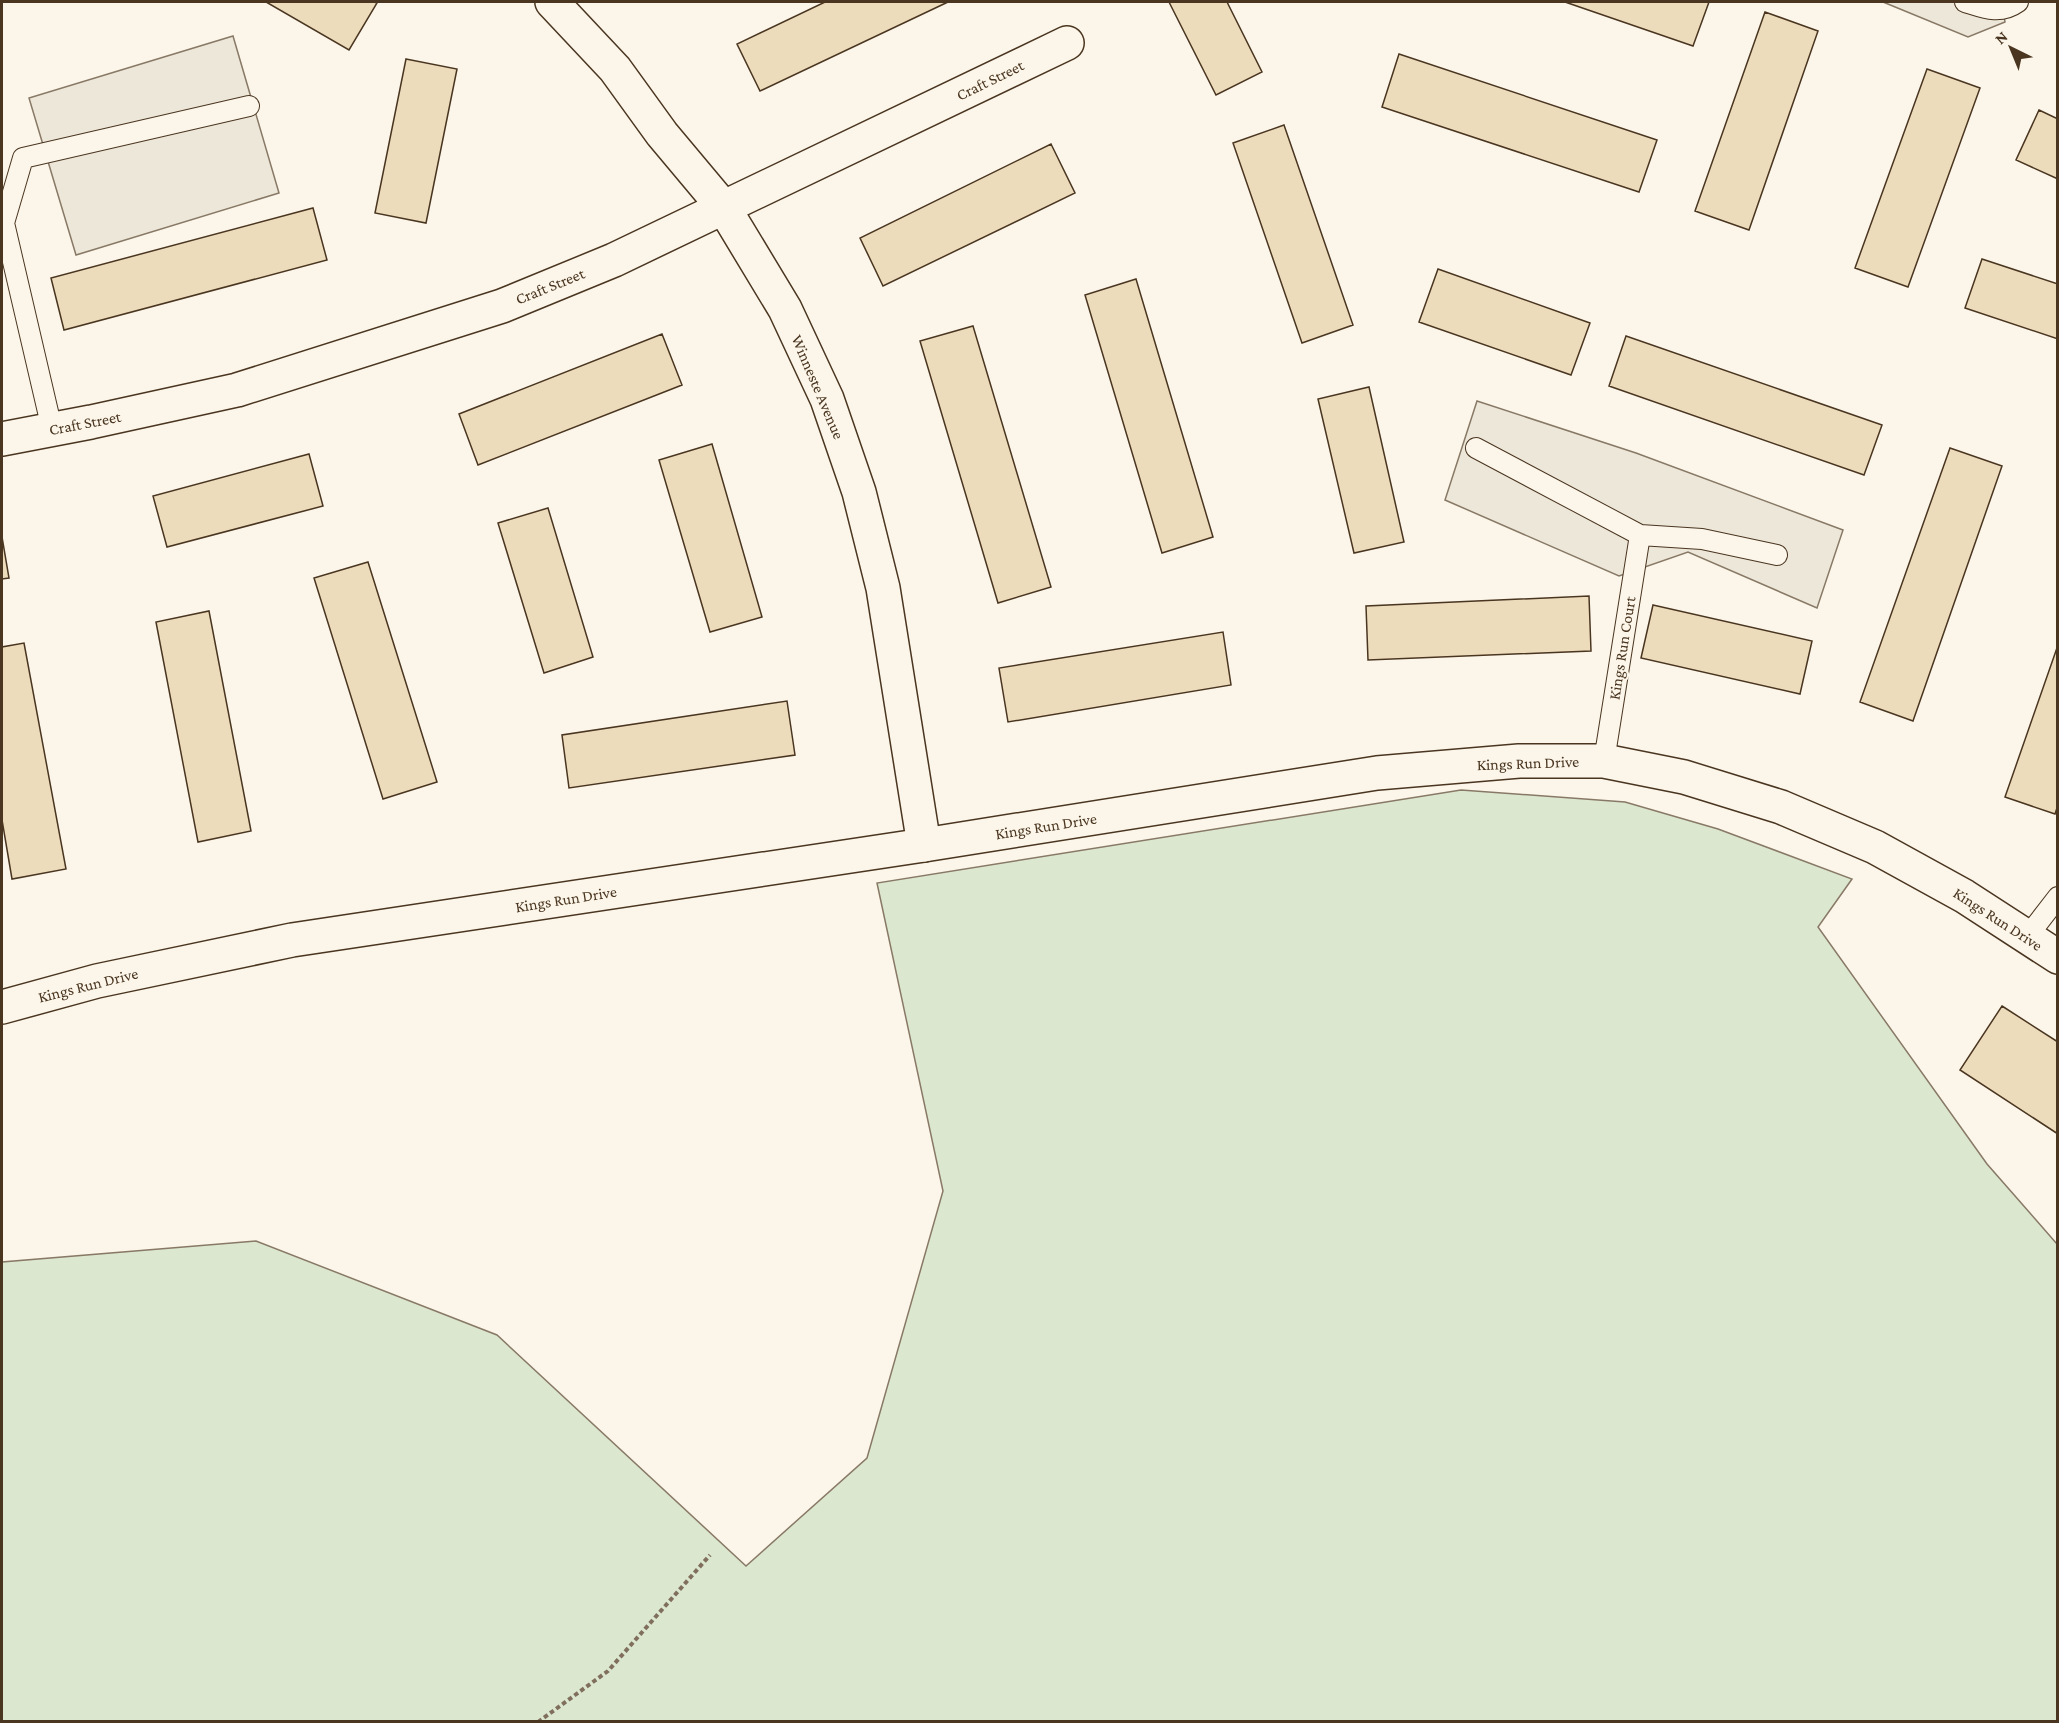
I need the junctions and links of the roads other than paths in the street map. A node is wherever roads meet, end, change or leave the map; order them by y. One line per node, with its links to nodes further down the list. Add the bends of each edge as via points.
1 (552, 2): 6 (street, Winneste Avenue, via 615,69 662,134)
2 (1965, 2): 3 (lane, via 1984,9 2008,9)
3 (2018, 2)
4 (1067, 44): 6 (street, Craft Street)
5 (249, 106): 7 (lane, via 23,158 4,223)
6 (724, 208): 7 (street, Craft Street, via 614,260 502,306 237,390); 13 (street, Winneste Avenue, via 785,309 826,399 859,492 883,588)
7 (52, 429): 8 (street, Craft Street)
8 (2, 439)
9 (1476, 448): 10 (lane)
10 (1640, 535): 11 (lane, via 1702,539); 12 (lane, Kings Run Court)
11 (1777, 555)
12 (1604, 761): 13 (street, Kings Run Drive, via 1519,761 1377,773); 15 (street, Kings Run Drive, via 1684,777 1781,807 1875,847 1964,896)
13 (924, 845): 17 (street, Kings Run Drive, via 292,940 98,981)
14 (2058, 897): 15 (lane)
15 (2027, 937): 16 (street, Kings Run Drive)
16 (2058, 957)
17 (2, 1007)

